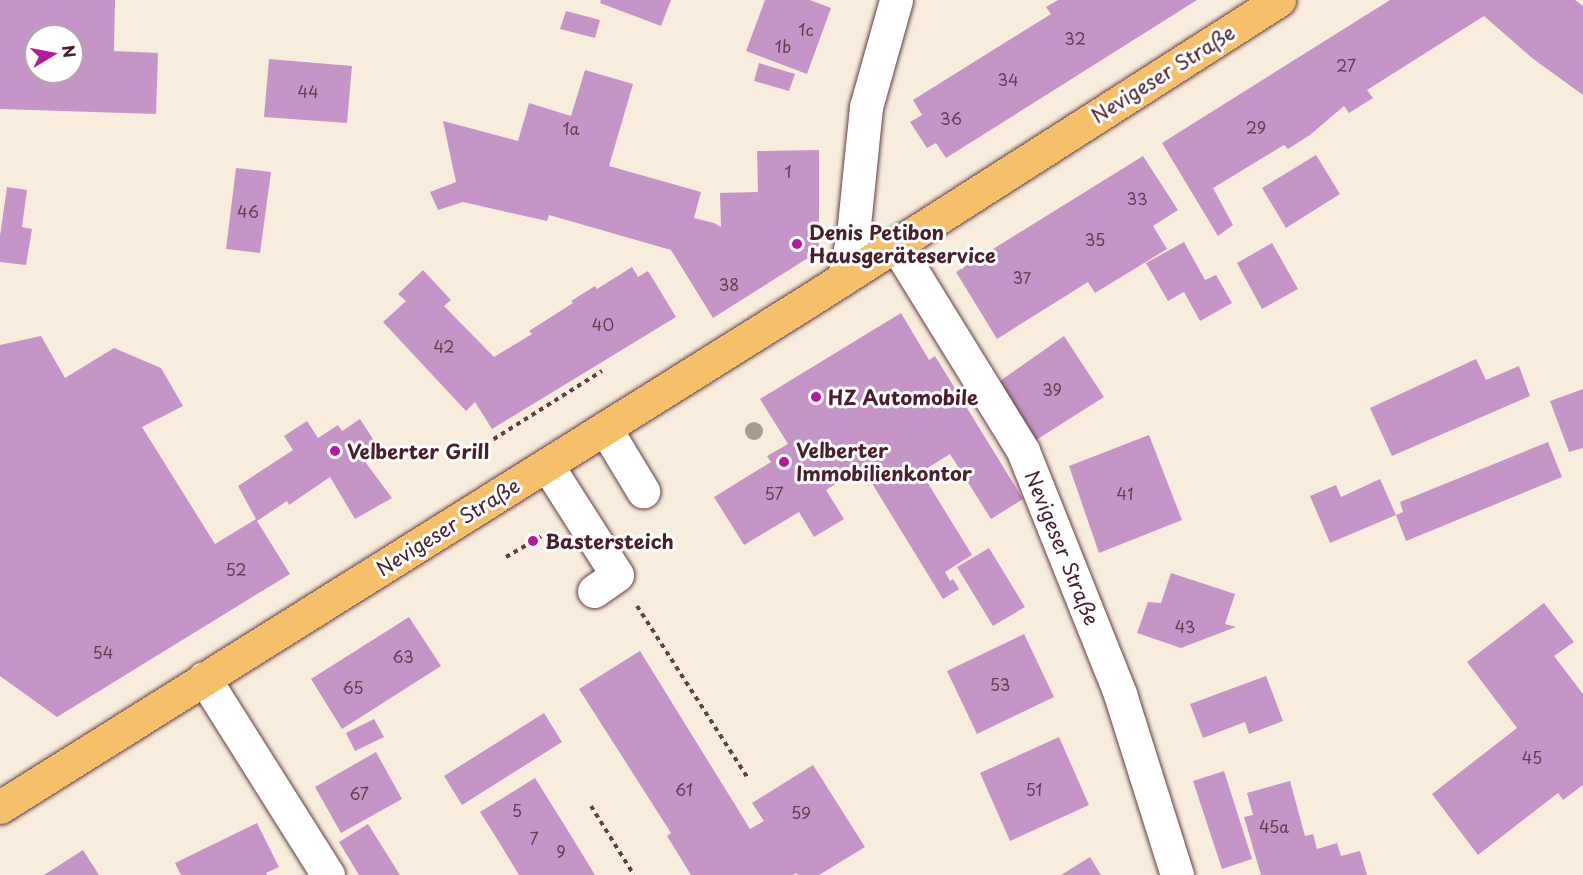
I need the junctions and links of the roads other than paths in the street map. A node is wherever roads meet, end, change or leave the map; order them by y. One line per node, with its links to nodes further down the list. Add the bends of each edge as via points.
1 (896, 0): 4 (street, via 866,107 853,235)
2 (1279, 0): 3 (main road, Nevigeser Straße)
3 (896, 245): 4 (main road, Nevigeser Straße); 12 (street, Nevigeser Straße, via 1023,450 1120,694)
4 (844, 278): 5 (main road, Nevigeser Straße)
5 (605, 428): 6 (main road, Nevigeser Straße); 7 (street)
6 (547, 465): 8 (street, via 578,514); 9 (main road, Nevigeser Straße)
7 (643, 491)
8 (605, 583)
9 (204, 678): 10 (main road, Nevigeser Straße); 11 (street)
10 (0, 807)
11 (328, 875)
12 (1177, 875)

